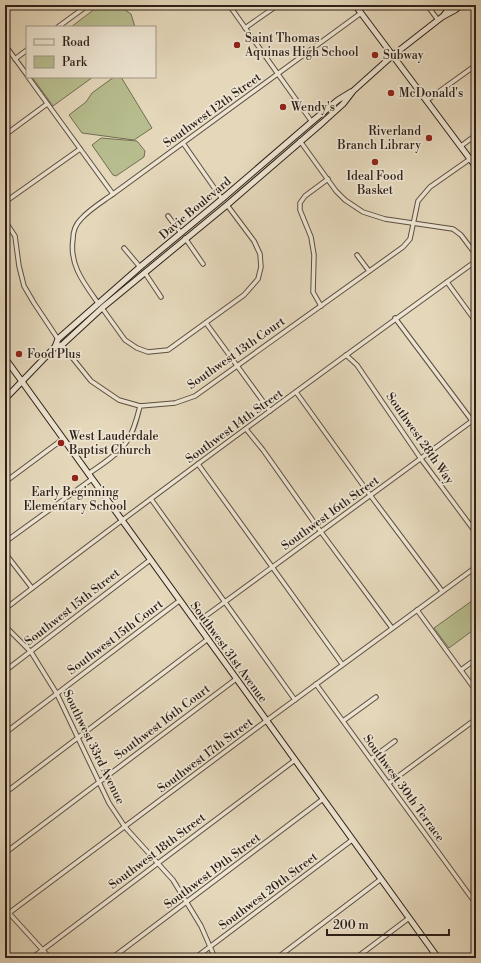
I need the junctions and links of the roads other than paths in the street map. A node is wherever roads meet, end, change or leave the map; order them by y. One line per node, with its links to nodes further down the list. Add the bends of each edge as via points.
1 (88, 5): 10 (street)
2 (229, 5): 11 (street)
3 (278, 5): 11 (street)
4 (355, 5): 8 (main road)
5 (427, 5): 9 (street)
6 (452, 5): 9 (main road, Davie Boulevard)
7 (461, 5): 9 (main road, Davie Boulevard)
8 (361, 13): 14 (main road); 18 (street, Southwest 12th Street)
9 (440, 19): 14 (main road, Davie Boulevard)
10 (59, 26)
11 (245, 28): 18 (street)
12 (5, 45): 15 (street)
13 (26, 51): 15 (street)
14 (392, 56): 20 (main road, Davie Boulevard); 21 (main road)
15 (15, 59): 17 (street)
16 (476, 65): 21 (street)
17 (26, 73)
18 (278, 74): 23 (street); 27 (street, Southwest 12th Street)
19 (29, 78): 22 (street)
20 (353, 91): 23 (main road, Davie Boulevard); 26 (main road, Davie Boulevard)
21 (426, 101): 28 (main road)
22 (48, 104): 24 (street); 29 (street)
23 (312, 122): 26 (main road, via 313,126); 34 (main road, Davie Boulevard)
24 (5, 133)
25 (476, 135): 28 (street)
26 (300, 141): 32 (street); 36 (main road, Davie Boulevard)
27 (183, 143): 33 (street, Southwest 12th Street); 34 (street)
28 (461, 146): 30 (main road)
29 (80, 149): 33 (street); 35 (street)
30 (470, 159): 31 (main road); 40 (street, Southwest 13th Court, via 430,187 418,201)
31 (476, 167)
32 (328, 180): 40 (street, via 345,200 363,212); 54 (street, via 305,196 300,203 300,210 311,236 314,255 313,292)
33 (113, 194): 53 (street, Southwest 12th Street, via 80,220 72,241 74,264)
34 (222, 199): 38 (main road, Davie Boulevard)
35 (5, 202)
36 (227, 205): 42 (main road, Davie Boulevard); 58 (street, via 254,241 260,254 261,267 258,279 251,289)
37 (168, 216): 41 (street)
38 (197, 220): 41 (main road, Davie Boulevard); 42 (main road, via 186,232)
39 (5, 221): 60 (street, via 15,236 24,286)
40 (414, 223): 45 (street, via 453,229 461,235); 49 (street, Southwest 13th Court, via 410,239 403,247)
41 (181, 233): 48 (main road, Davie Boulevard)
42 (185, 238): 47 (street); 50 (main road, Davie Boulevard)
43 (124, 248): 48 (street)
44 (357, 255): 49 (street)
45 (476, 255)
46 (476, 261): 51 (street, Southwest 14th Street)
47 (203, 264)
48 (140, 267): 53 (main road, Davie Boulevard)
49 (369, 271): 54 (street, Southwest 13th Court)
50 (144, 273): 52 (street); 55 (main road, Davie Boulevard)
51 (447, 282): 56 (street, Southwest 14th Street); 57 (street)
52 (161, 297)
53 (98, 303): 59 (main road, via 98,308); 60 (main road, Davie Boulevard)
54 (321, 306): 65 (street, Southwest 13th Court)
55 (102, 308): 58 (street, via 125,340 148,352 168,350); 59 (main road, Davie Boulevard)
56 (395, 318): 63 (street, Southwest 14th Street); 72 (street)
57 (476, 322)
58 (206, 323): 65 (street)
59 (83, 326): 61 (main road, Davie Boulevard)
60 (58, 339): 62 (main road, Davie Boulevard)
61 (62, 345): 62 (main road, Davie Boulevard); 69 (street, via 90,382 119,400)
62 (55, 347): 66 (main road, Davie Boulevard)
63 (346, 355): 67 (street, Southwest 14th Street); 76 (street, Southwest 28th Way, via 357,365)
64 (5, 358): 66 (main road, Southwest 31st Avenue)
65 (238, 366): 69 (street, Southwest 13th Court, via 195,396 175,403); 70 (street)
66 (22, 381): 68 (main road, Davie Boulevard); 75 (main road, Southwest 31st Avenue)
67 (296, 392): 70 (street, Southwest 14th Street); 81 (street)
68 (5, 399)
69 (140, 406): 78 (street, via 127,442)
70 (270, 411): 74 (street, Southwest 14th Street)
71 (476, 418): 72 (street, Southwest 16th Street)
72 (472, 421): 73 (street); 76 (street, Southwest 16th Street)
73 (476, 426)
74 (246, 428): 77 (street, Southwest 14th Street); 84 (street)
75 (63, 439): 78 (main road, Southwest 31st Avenue); 80 (street)
76 (421, 459): 81 (street, Southwest 16th Street); 85 (street, Southwest 28th Way)
77 (198, 464): 82 (street, Southwest 14th Street); 89 (street)
78 (88, 474): 79 (main road, Southwest 31st Avenue)
79 (92, 479): 83 (main road, Southwest 31st Avenue); 86 (street)
80 (5, 482)
81 (370, 495): 84 (street, Southwest 16th Street); 92 (street)
82 (151, 499): 83 (street, Southwest 14th Street); 94 (street)
83 (122, 521): 88 (main road, Southwest 31st Avenue); 91 (street, Southwest 14th Street)
84 (321, 532): 89 (street, Southwest 16th Street); 99 (street)
85 (476, 533)
86 (5, 542)
87 (5, 553): 91 (street)
88 (150, 560): 93 (main road, Southwest 31st Avenue); 101 (street, Southwest 15th Street)
89 (272, 567): 94 (street, Southwest 16th Street); 103 (street)
90 (476, 567): 92 (street, Southwest 17th Street)
91 (32, 588): 95 (street, Southwest 14th Street)
92 (442, 592): 96 (street, Southwest 17th Street)
93 (179, 600): 97 (main road, Southwest 31st Avenue); 109 (street, Southwest 15th Court)
94 (225, 601): 97 (street, Southwest 16th Street); 111 (street)
95 (5, 609)
96 (417, 610): 99 (street, Southwest 17th Street); 104 (street)
97 (196, 623): 100 (main road, Southwest 31st Avenue)
98 (5, 626): 101 (street, Southwest 33rd Avenue)
99 (392, 628): 103 (street, Southwest 17th Street)
100 (208, 640): 106 (main road, Southwest 31st Avenue); 116 (street)
101 (31, 652): 105 (street, Southwest 15th Street); 109 (street, Southwest 33rd Avenue)
102 (476, 659): 104 (street)
103 (342, 664): 107 (street, Southwest 17th Street)
104 (461, 670): 108 (street)
105 (5, 671)
106 (236, 679): 113 (main road, Southwest 31st Avenue); 120 (street, Southwest 16th Court)
107 (316, 684): 111 (street, Southwest 17th Street); 114 (street, Southwest 30th Terrace)
108 (476, 691)
109 (57, 694): 115 (street, Southwest 15th Court); 116 (street, Southwest 33rd Avenue)
110 (376, 697): 114 (street)
111 (295, 700): 113 (street, Southwest 17th Street)
112 (476, 719): 121 (street)
113 (266, 721): 119 (main road, Southwest 31st Avenue); 124 (street, Southwest 17th Street)
114 (343, 721): 118 (street, Southwest 30th Terrace)
115 (5, 733)
116 (78, 738): 120 (street, Southwest 33rd Avenue); 122 (street)
117 (395, 741): 118 (street)
118 (371, 759): 121 (street, Southwest 30th Terrace)
119 (295, 760): 123 (main road, Southwest 31st Avenue); 127 (street, Southwest 18th Street)
120 (98, 783): 124 (street, Southwest 33rd Avenue); 126 (street, Southwest 16th Court)
121 (389, 783): 130 (street, Southwest 30th Terrace)
122 (5, 793)
123 (323, 799): 125 (main road, Southwest 31st Avenue); 129 (street, Southwest 19th Street)
124 (125, 827): 127 (street, Southwest 33rd Avenue); 131 (street, Southwest 17th Street)
125 (352, 840): 128 (main road, Southwest 31st Avenue); 134 (street, Southwest 20th Street)
126 (5, 853)
127 (158, 863): 129 (street, Southwest 33rd Avenue); 135 (street, Southwest 18th Street)
128 (380, 879): 133 (main road, Southwest 31st Avenue); 141 (street)
129 (187, 902): 134 (street, Southwest 33rd Avenue); 138 (street, Southwest 19th Street)
130 (476, 904)
131 (9, 914): 132 (street, Southwest 17th Street); 135 (street)
132 (5, 916)
133 (409, 918): 142 (street); 143 (main road, Southwest 31st Avenue)
134 (211, 946): 139 (street, Southwest 20th Street); 140 (street, Southwest 33rd Avenue)
135 (43, 950): 136 (street, Southwest 18th Street); 137 (street)
136 (32, 958)
137 (50, 958)
138 (112, 958)
139 (195, 958)
140 (215, 958)
141 (277, 958)
142 (356, 958)
143 (437, 958)

